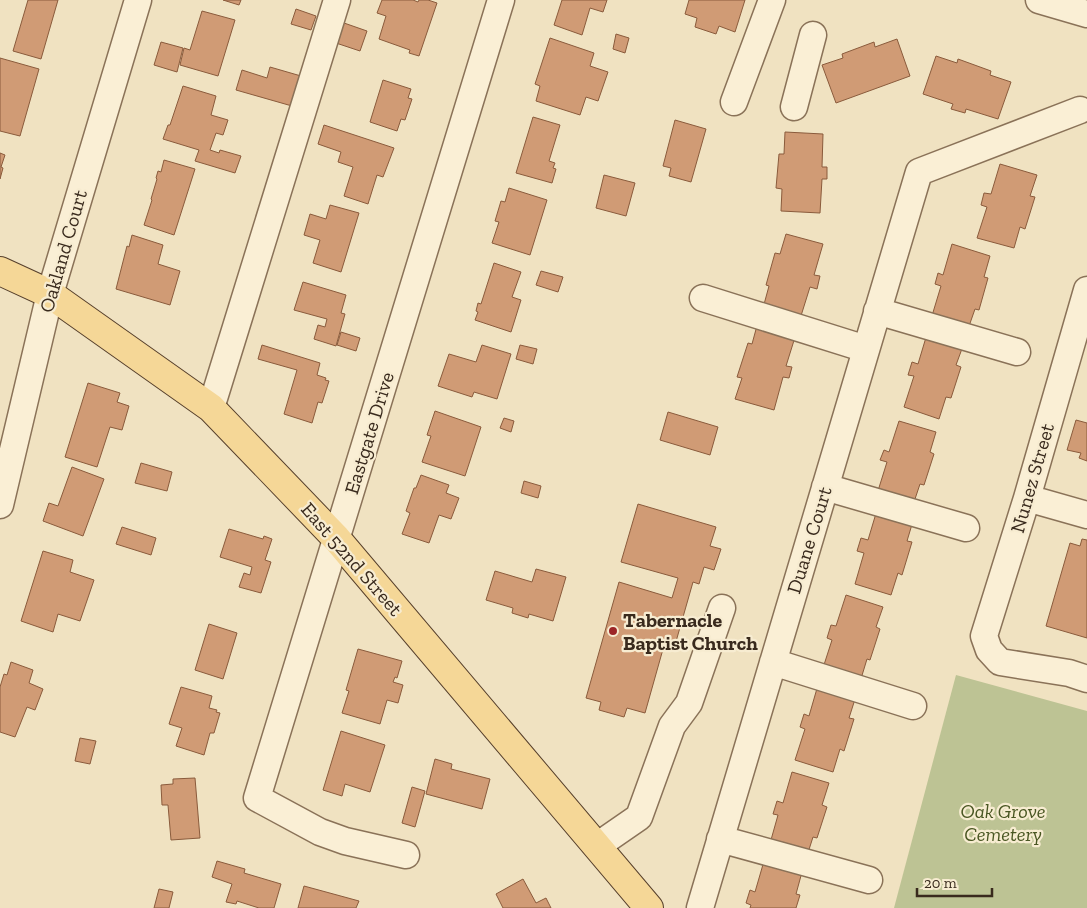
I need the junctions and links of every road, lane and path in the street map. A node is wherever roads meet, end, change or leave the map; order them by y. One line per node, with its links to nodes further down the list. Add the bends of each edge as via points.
1 (138, 0): 13 (street, Oakland Court)
2 (337, 0): 18 (street)
3 (501, 0): 24 (street, Eastgate Drive)
4 (772, 0): 8 (street)
5 (1039, 0): 6 (street)
6 (1087, 14)
7 (814, 35): 9 (street)
8 (734, 102)
9 (794, 107)
10 (1080, 110): 15 (street, Duane Court, via 919,172)
11 (0, 271): 13 (main road, East 52nd Street)
12 (1087, 290): 20 (street, Nunez Street)
13 (50, 294): 18 (main road, East 52nd Street); 21 (street, Oakland Court)
14 (703, 298): 16 (street)
15 (877, 311): 16 (street, Duane Court); 17 (street)
16 (866, 349): 19 (street, Duane Court)
17 (1016, 352)
18 (211, 408): 24 (main road, East 52nd Street)
19 (825, 487): 23 (street); 26 (street, Duane Court)
20 (1027, 498): 22 (street); 27 (street, Nunez Street, via 984,636 989,650 1000,662)
21 (0, 505)
22 (1087, 515)
23 (966, 528)
24 (336, 538): 30 (main road, East 52nd Street); 31 (street, Eastgate Drive, via 257,798 320,832)
25 (722, 608): 30 (street, via 689,702 672,726 639,817)
26 (773, 662): 28 (street); 29 (street, Duane Court)
27 (1087, 679)
28 (912, 706)
29 (720, 839): 32 (street); 34 (street, Duane Court)
30 (597, 846): 33 (main road, East 52nd Street)
31 (406, 855)
32 (869, 880)
33 (649, 908)
34 (700, 908)

